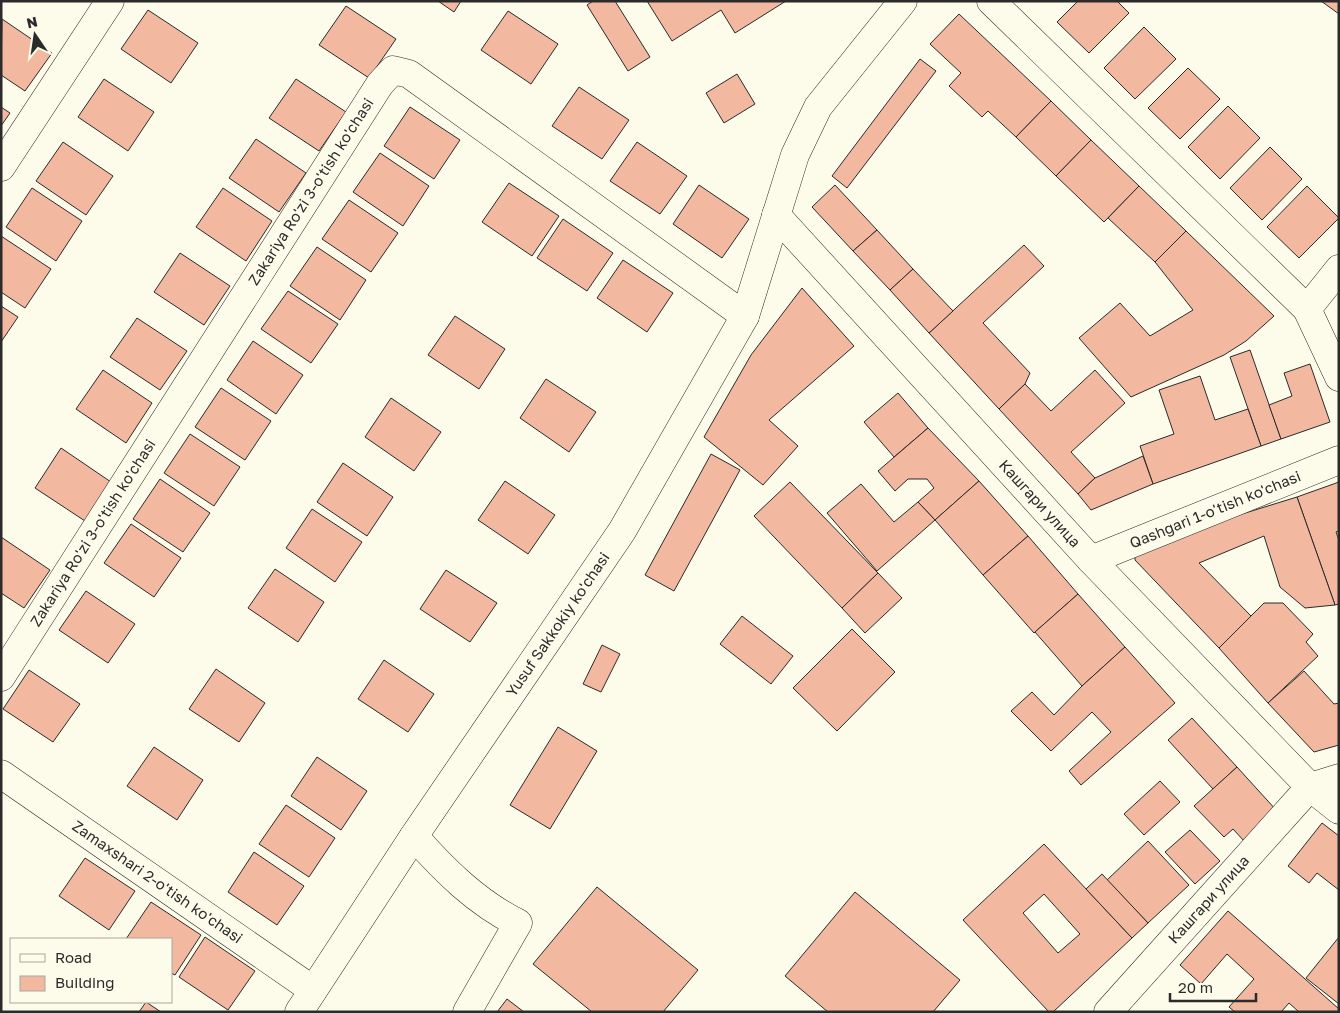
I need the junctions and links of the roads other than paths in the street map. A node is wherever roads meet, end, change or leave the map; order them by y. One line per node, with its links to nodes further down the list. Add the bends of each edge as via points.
1 (110, 1): 4 (street)
2 (903, 1): 5 (street, Yusuf Sakkokiy ko'chasi, via 818,107 794,155)
3 (991, 1): 7 (street)
4 (1, 167)
5 (776, 215): 8 (street, Yusuf Sakkokiy ko'chasi); 11 (street, Кашгари улица)
6 (1339, 270): 7 (street)
7 (1307, 309): 9 (street)
8 (745, 316): 12 (street, Zakariya Ro'zi 3-o'tish ko'chasi, via 409,74 393,70 380,84); 17 (street, Yusuf Sakkokiy ko'chasi, via 622,531)
9 (1339, 377)
10 (1339, 460): 11 (street, Qashgari 1-o'tish ko'chasi)
11 (1091, 560): 15 (street, Кашгари улица)
12 (1, 677)
13 (1, 774): 18 (street, Zamaxshari 2-o'tish ko'chasi)
14 (1339, 778): 15 (street)
15 (1310, 787): 16 (street, Кашгари улица); 20 (street, Кашгари улица)
16 (1339, 810)
17 (414, 836): 18 (street, Yusuf Sakkokiy ko'chasi); 19 (street, via 446,872 500,914 518,923)
18 (306, 1001)
19 (467, 1012)
20 (1108, 1012)

